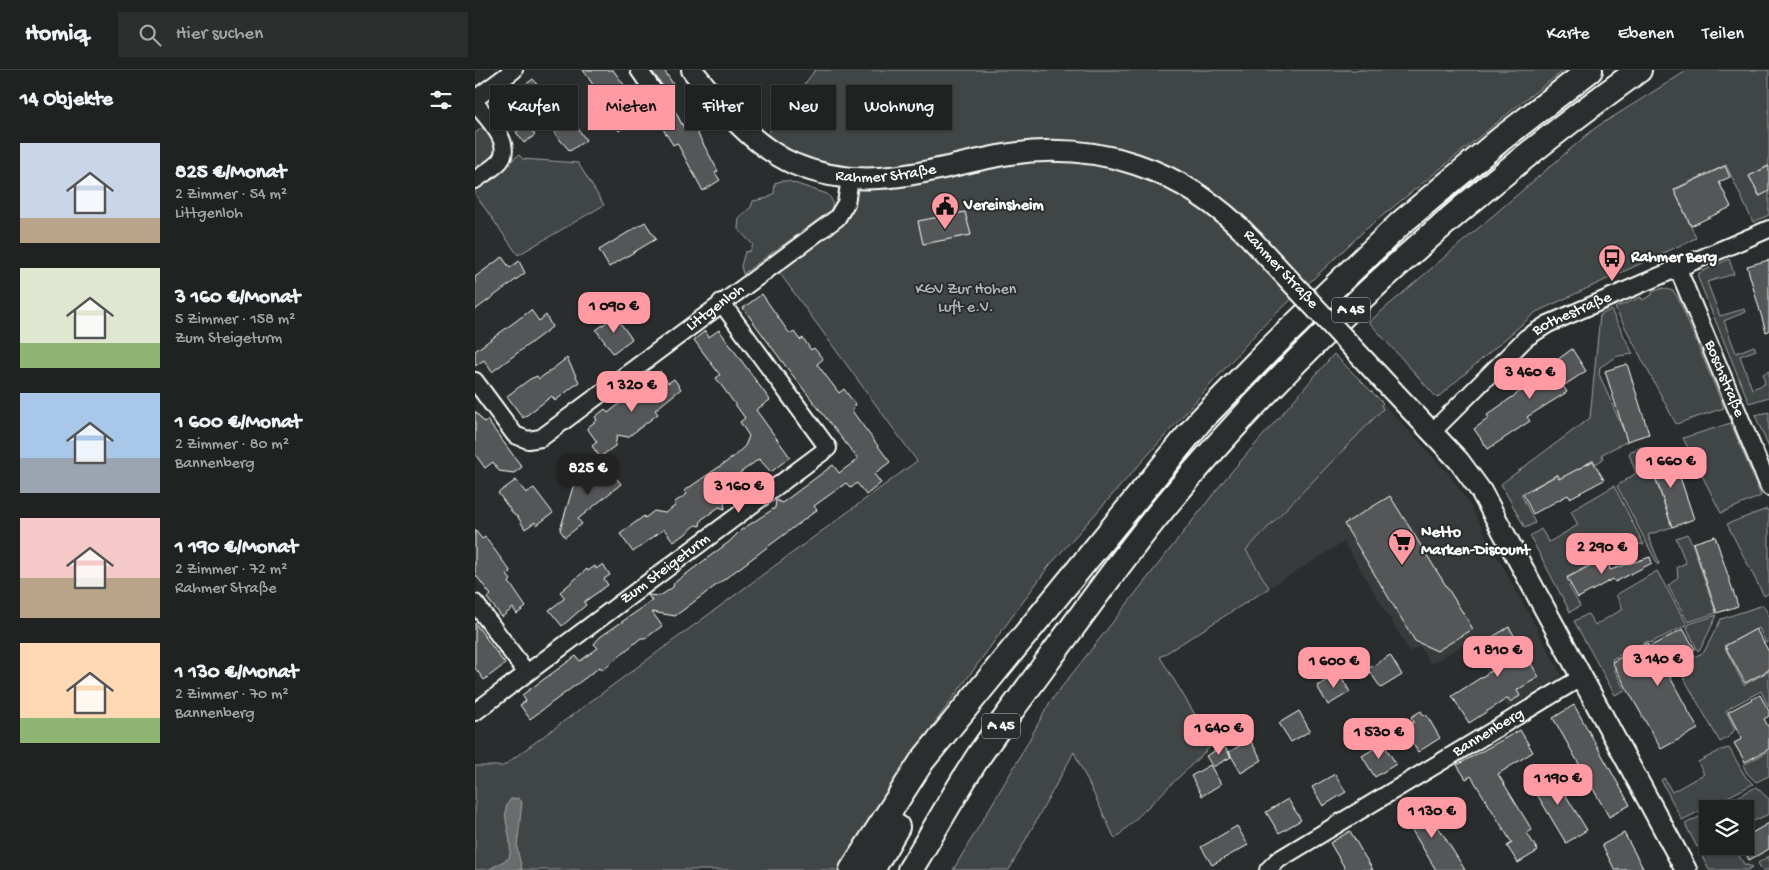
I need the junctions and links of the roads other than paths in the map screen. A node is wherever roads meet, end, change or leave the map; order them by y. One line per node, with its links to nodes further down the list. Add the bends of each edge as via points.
1 (514, 70): 7 (street)
2 (639, 70): 6 (street)
3 (692, 70): 9 (main road, Rahmer Straße, via 742,128 767,149 793,164)
4 (1590, 70): 20 (highway, A 45, via 1401,223 1263,355 1200,420)
5 (1639, 70): 24 (highway, A 45, via 1559,130 1427,238 1287,372 1227,436 1160,512 1095,597 978,758)
6 (649, 85)
7 (475, 99)
8 (475, 103): 10 (street, via 502,140 504,148 500,161)
9 (850, 179): 13 (street, Littgenloh, via 846,203 837,218); 15 (main road, Rahmer Straße, bridge, via 910,175 1032,151 1069,150 1131,162 1178,182 1218,208 1252,240)
10 (475, 180)
11 (1769, 229): 12 (street, Bothestraße)
12 (1678, 269): 15 (street, Bothestraße, via 1548,324 1526,338); 16 (street, Boschstraße)
13 (721, 302): 14 (street, Littgenloh, via 541,438 527,440 515,435); 18 (street, Zum Steigeturm, via 827,448)
14 (475, 381)
15 (1432, 432): 19 (main road, Rahmer Straße, via 1481,491)
16 (1769, 487)
17 (475, 603): 18 (street)
18 (526, 672): 21 (street, Zum Steigeturm)
19 (1582, 677): 25 (street, Bannenberg, via 1277,860); 26 (main road, Rahmer Straße)
20 (966, 709): 22 (highway, via 922,761); 23 (highway, A 45)
21 (475, 712)
22 (852, 870)
23 (872, 870)
24 (910, 870)
25 (1268, 870)
26 (1686, 870)

